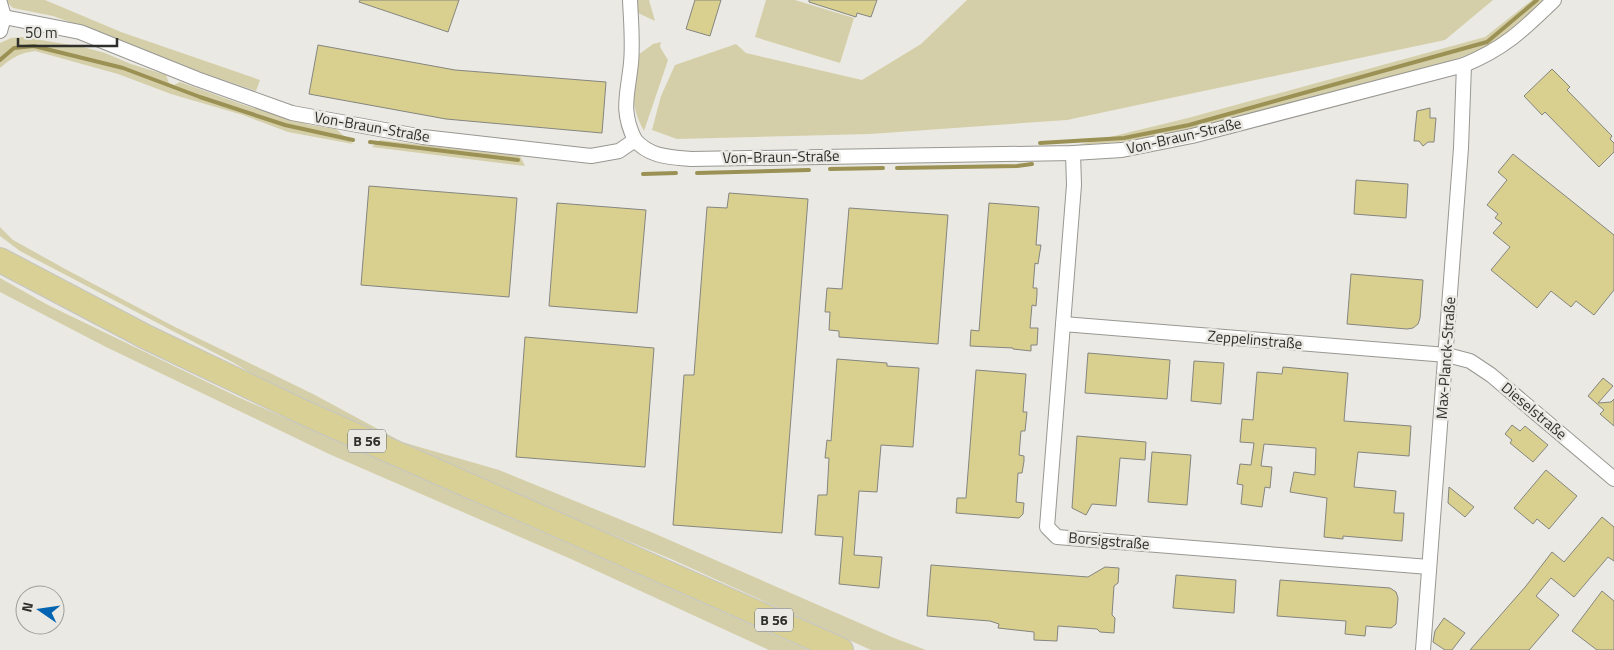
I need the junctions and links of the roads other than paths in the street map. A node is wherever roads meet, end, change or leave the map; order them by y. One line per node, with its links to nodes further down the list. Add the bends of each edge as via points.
1 (630, 0): 6 (street, via 631,62 625,109 628,127)
2 (1554, 0): 5 (street, Von-Braun-Straße, via 1518,35)
3 (0, 3): 4 (street, Von-Braun-Straße)
4 (2, 24): 6 (street, Von-Braun-Straße, via 80,32 292,113 423,137 591,156 619,150)
5 (1464, 65): 7 (street, Von-Braun-Straße, via 1192,136 1122,150); 12 (street, Max-Planck-Straße, via 1463,125)
6 (635, 140): 7 (street, Von-Braun-Straße, via 655,155 691,160)
7 (1073, 153): 11 (street, Borsigstraße, via 1074,185)
8 (0, 244): 10 (highway)
9 (0, 260): 10 (highway, B 56)
10 (45, 285): 15 (highway, B 56, via 306,414)
11 (1063, 324): 12 (street, Zeppelinstraße); 14 (street, Borsigstraße, via 1047,526 1057,537)
12 (1447, 355): 13 (street, Dieselstraße, via 1470,361 1491,375); 14 (street, Max-Planck-Straße)
13 (1614, 479)
14 (1429, 567): 16 (street, Max-Planck-Straße)
15 (841, 650)
16 (1423, 650)

